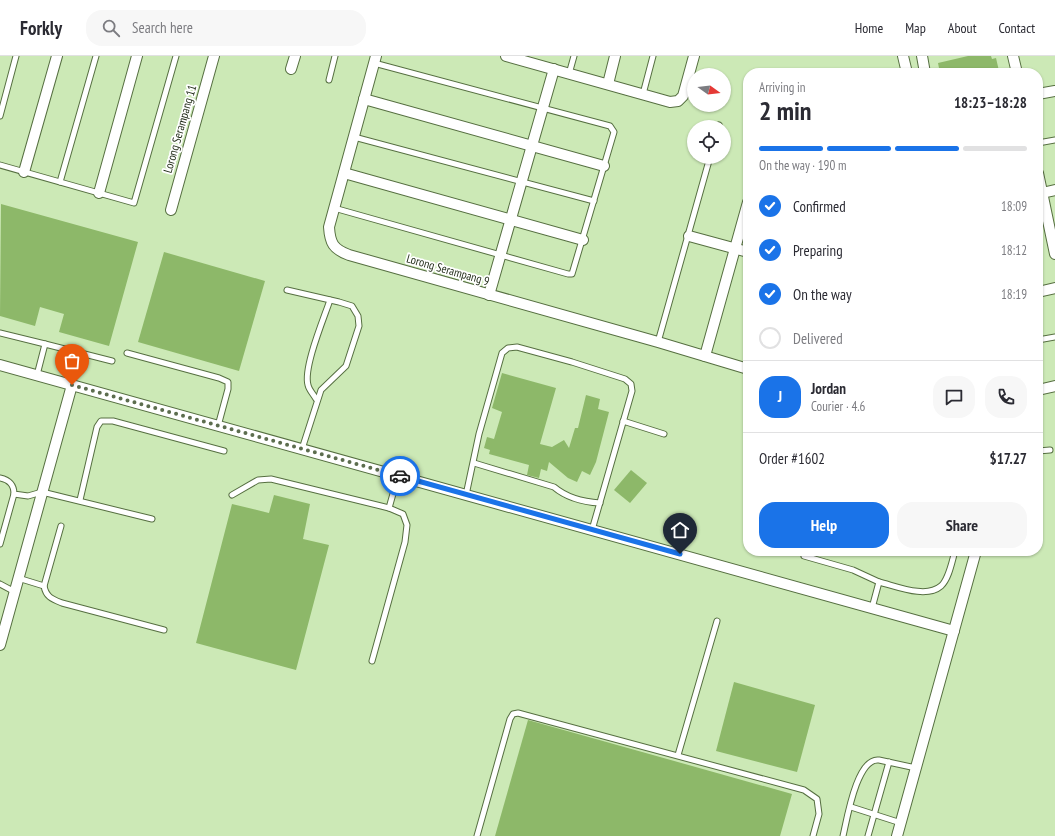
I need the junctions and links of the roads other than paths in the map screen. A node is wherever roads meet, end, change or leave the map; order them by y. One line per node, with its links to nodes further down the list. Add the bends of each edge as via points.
1 (16, 56): 32 (lane)
2 (57, 56): 40 (street)
3 (96, 56): 43 (lane)
4 (137, 56): 45 (street)
5 (176, 56): 45 (lane, via 134,203)
6 (214, 56): 50 (street, Lorong Serampang 11)
7 (295, 56): 22 (street)
8 (335, 56): 25 (lane)
9 (506, 56): 18 (street)
10 (574, 56): 24 (lane)
11 (615, 56): 26 (street)
12 (653, 56): 29 (lane)
13 (694, 56): 29 (street, via 683,96 678,101 670,102)
14 (903, 56): 19 (street)
15 (922, 56): 20 (street)
16 (1013, 56): 21 (street)
17 (375, 59): 30 (street, Lorong Serampang 9); 31 (lane)
18 (535, 60): 23 (street)
19 (906, 68)
20 (924, 68)
21 (1016, 68)
22 (291, 69)
23 (554, 69): 24 (street); 31 (street)
24 (569, 74): 26 (street)
25 (329, 80)
26 (608, 84): 29 (street)
27 (1055, 91): 28 (street)
28 (1043, 93)
29 (643, 94)
30 (364, 99): 33 (street, Lorong Serampang 9); 36 (street)
31 (543, 107): 36 (street); 39 (lane, via 610,126 613,129)
32 (0, 116)
33 (354, 137): 41 (street, Lorong Serampang 9); 42 (lane)
34 (1055, 140): 35 (lane)
35 (1043, 142)
36 (532, 146): 39 (street); 42 (street)
37 (708, 164): 53 (lane)
38 (0, 166): 40 (lane)
39 (604, 166): 48 (lane)
40 (24, 172): 43 (lane)
41 (344, 172): 49 (street, Lorong Serampang 9); 51 (street)
42 (522, 181): 48 (lane); 51 (street)
43 (60, 182): 45 (lane)
44 (1055, 190): 46 (street)
45 (99, 193)
46 (1043, 193)
47 (1043, 197): 54 (street)
48 (594, 201): 55 (lane)
49 (334, 208): 59 (lane); 63 (street, Lorong Serampang 9, via 329,227 330,235 334,248 340,252)
50 (171, 210)
51 (511, 219): 55 (street); 59 (street)
52 (743, 221): 56 (street)
53 (689, 236): 56 (street); 68 (lane)
54 (1053, 238): 58 (street)
55 (583, 240): 59 (lane, via 572,274)
56 (736, 248): 57 (street); 71 (street)
57 (743, 250)
58 (1055, 254)
59 (501, 256): 63 (street)
60 (1055, 288): 62 (street)
61 (287, 290): 64 (lane)
62 (1043, 291)
63 (489, 295): 68 (street, Lorong Serampang 9)
64 (330, 300): 79 (lane, via 307,374 308,385); 79 (lane, via 352,306 358,316 359,326 346,366 326,383)
65 (0, 333): 69 (lane)
66 (1055, 337): 67 (lane)
67 (1043, 339)
68 (658, 342): 71 (street, Lorong Serampang 9)
69 (45, 344): 72 (lane); 75 (lane)
70 (127, 352): 81 (lane, via 228,382)
71 (705, 356): 74 (street, Lorong Serampang 9)
72 (112, 361)
73 (0, 365): 75 (street)
74 (743, 367)
75 (37, 375): 76 (street)
76 (72, 385): 81 (street); 90 (street)
77 (1055, 386): 78 (street)
78 (1043, 389)
79 (316, 399): 83 (lane)
80 (623, 421): 82 (lane); 87 (lane, via 632,391 631,384 625,379 517,347 508,348 502,353 479,434); 95 (lane)
81 (218, 426): 83 (street)
82 (664, 434)
83 (302, 449): 88 (street)
84 (1050, 450): 86 (lane)
85 (224, 451): 94 (lane, via 113,421 101,421 97,427)
86 (1043, 451)
87 (474, 463): 93 (lane); 95 (lane, via 554,487 562,494 583,502)
88 (398, 476): 93 (street); 96 (lane)
89 (0, 478): 91 (lane, via 10,482)
90 (42, 492): 91 (lane, via 28,496); 94 (lane); 104 (street)
91 (14, 494): 100 (lane)
92 (232, 495): 96 (lane, via 258,480 271,479)
93 (466, 495): 99 (street)
94 (80, 500): 97 (lane)
95 (600, 503): 99 (lane)
96 (389, 508): 114 (lane, via 403,514 407,525 405,542)
97 (152, 520)
98 (62, 526): 107 (lane)
99 (592, 530): 109 (street)
100 (0, 544)
101 (804, 556): 105 (lane, via 853,570)
102 (953, 556): 105 (lane, via 942,585 933,591 917,591)
103 (975, 556): 112 (street)
104 (18, 578): 107 (lane); 108 (street)
105 (880, 582): 109 (lane)
106 (0, 584): 108 (lane)
107 (44, 586): 111 (lane, via 45,593 50,598 62,603)
108 (15, 592): 113 (street)
109 (872, 608): 112 (street)
110 (717, 621): 115 (lane)
111 (164, 630)
112 (954, 630): 117 (street)
113 (0, 645)
114 (372, 661)
115 (678, 755): 121 (lane, via 518,712 513,714); 122 (lane, via 804,790 817,799 819,814)
116 (889, 762): 117 (lane); 118 (lane, via 874,759 866,766 858,780); 119 (lane)
117 (916, 768): 120 (street)
118 (851, 807): 119 (lane); 123 (lane)
119 (874, 814): 120 (lane); 124 (lane)
120 (901, 823): 125 (street)
121 (477, 836)
122 (814, 836)
123 (843, 836)
124 (868, 836)
125 (897, 836)

